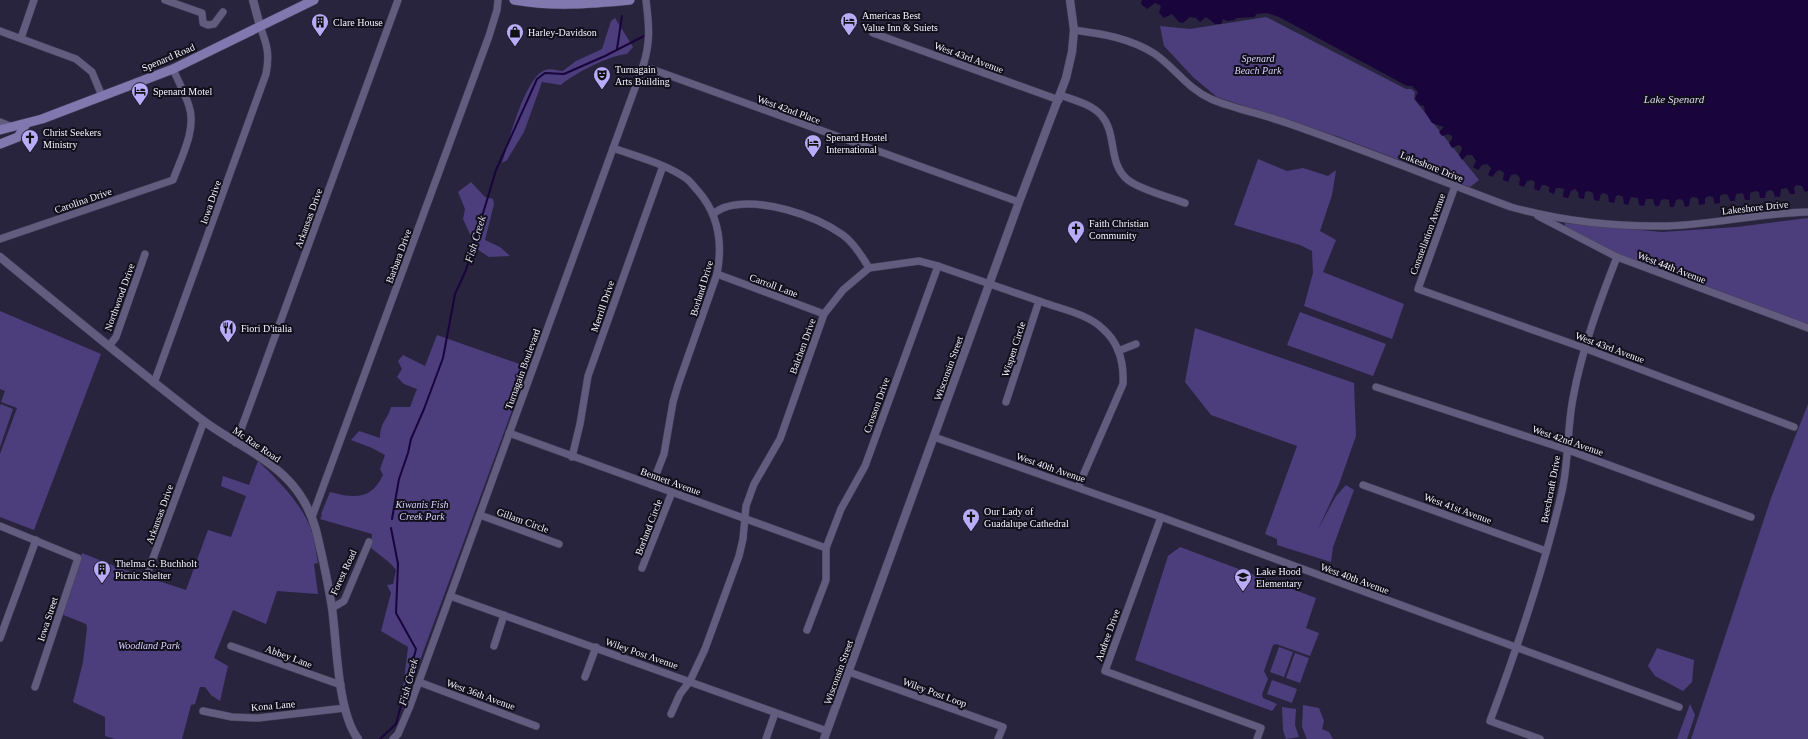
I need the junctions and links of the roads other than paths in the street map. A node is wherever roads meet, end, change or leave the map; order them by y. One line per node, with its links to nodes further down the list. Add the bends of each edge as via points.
1 (34, 0): 17 (street)
2 (165, 0): 12 (street, via 202,13 203,23 208,25 214,24)
3 (254, 0): 13 (street)
4 (314, 0): 13 (main road, Spenard Road)
5 (398, 0): 58 (street, Arkansas Drive)
6 (498, 0): 66 (street, Barbara Drive, via 490,36)
7 (514, 0): 11 (main road, via 570,5)
8 (630, 0): 11 (main road)
9 (646, 0): 18 (street, Turnagain Boulevard, via 650,31 649,49)
10 (1070, 0): 14 (street, Wisconsin Street)
11 (590, 2)
12 (223, 12)
13 (260, 26): 19 (main road, Spenard Road); 51 (street, Iowa Drive, via 268,48 266,74)
14 (1074, 30): 21 (street, Wisconsin Street, via 1072,52); 29 (street, Lakeshore Drive, via 1104,34 1143,48 1156,55 1198,93 1212,100 1286,122)
15 (0, 31): 17 (street)
16 (873, 33): 21 (street, West 43rd Avenue)
17 (21, 38): 20 (street, via 85,64 92,72)
18 (643, 66): 27 (street, Turnagain Boulevard); 30 (street, West 42nd Place)
19 (173, 69): 20 (main road, Spenard Road); 35 (street, Carolina Drive, via 191,116 190,129 173,180)
20 (102, 96): 23 (main road, Spenard Road)
21 (1059, 97): 30 (street, Wisconsin Street); 31 (street, West 43rd Avenue, via 1092,108 1101,115 1112,137 1114,158 1128,179 1139,186)
22 (0, 122): 24 (street)
23 (26, 124): 24 (main road, Spenard Road); 26 (main road, Spenard Road, via 18,137)
24 (10, 126): 25 (main road, Spenard Road)
25 (0, 130)
26 (0, 144)
27 (614, 148): 28 (street, Borland Drive); 56 (street, Turnagain Boulevard)
28 (663, 166): 33 (street, Borland Drive, via 688,180 704,198); 60 (street, Merrill Drive, via 588,376)
29 (1455, 186): 34 (street, Lakeshore Drive, via 1511,208); 43 (street, Constellation Avenue)
30 (1019, 202): 42 (street, Wisconsin Street)
31 (1185, 202)
32 (1808, 212): 34 (street, Lakeshore Drive, via 1669,226 1633,225)
33 (713, 214): 40 (street, via 726,207 746,204 795,212 822,222 844,235 860,252); 41 (street, Borland Drive, via 719,232 721,256)
34 (1534, 214): 38 (street, West 44th Avenue)
35 (0, 239)
36 (146, 254): 48 (street, Northwood Drive, via 116,337)
37 (0, 257): 48 (street, Mc Rae Road)
38 (1617, 257): 46 (street, West 44th Avenue); 49 (street, Beechcraft Drive)
39 (938, 266): 40 (street, via 919,261); 42 (street); 74 (street, Crosson Drive, via 865,466 841,509)
40 (869, 268): 45 (street, Balchen Drive, via 843,290)
41 (717, 274): 45 (street, Carroll Lane); 61 (street, Borland Drive, via 678,385 664,454)
42 (989, 284): 44 (street); 57 (street, Wisconsin Street)
43 (1418, 289): 49 (street, West 43rd Avenue)
44 (1039, 302): 50 (street, via 1073,313 1102,328 1114,341); 53 (street, Wispen Circle)
45 (824, 314): 69 (street, Balchen Drive, via 780,439 754,484)
46 (1808, 328)
47 (1136, 344): 50 (street)
48 (109, 346): 51 (street, Mc Rae Road)
49 (1584, 348): 55 (street, West 43rd Avenue); 59 (street, Beechcraft Drive, via 1572,404)
50 (1118, 351): 63 (street, via 1124,370 1123,384)
51 (154, 383): 54 (street, Mc Rae Road)
52 (1376, 387): 59 (street, West 42nd Avenue)
53 (1006, 402)
54 (204, 421): 58 (street, Mc Rae Road); 77 (street, Arkansas Drive)
55 (1794, 427)
56 (509, 433): 60 (street, Bennett Avenue); 65 (street, Turnagain Boulevard)
57 (934, 437): 63 (street, West 40th Avenue); 87 (street, Wisconsin Street)
58 (236, 443): 66 (street, Mc Rae Road, via 284,476 303,500)
59 (1568, 450): 68 (street, West 42nd Avenue); 75 (street, Beechcraft Drive, via 1562,489)
60 (572, 457): 61 (street, Bennett Avenue)
61 (652, 485): 64 (street, Bennett Avenue)
62 (1364, 485): 75 (street, West 41st Avenue)
63 (1078, 488): 67 (street, West 40th Avenue)
64 (672, 492): 69 (street, Bennett Avenue); 76 (street, Borland Circle)
65 (480, 515): 73 (street, Gillam Circle); 78 (street, Turnagain Boulevard)
66 (312, 517): 79 (street, Mc Rae Road)
67 (1161, 517): 86 (street, West 40th Avenue); 104 (street, Andree Drive, via 1105,671 1261,728)
68 (1752, 517)
69 (744, 518): 74 (street, Bennett Avenue); 89 (street, Balchen Drive, via 739,556 705,649)
70 (0, 526): 71 (street)
71 (36, 540): 82 (street); 92 (street, Iowa Street, via 78,558)
72 (369, 542): 79 (street, Forest Road, via 344,601)
73 (559, 544)
74 (826, 548): 81 (street, via 826,580)
75 (1546, 551): 86 (street, Beechcraft Drive)
76 (642, 568)
77 (149, 570)
78 (450, 596): 80 (street, Wiley Post Avenue); 90 (street, Turnagain Boulevard)
79 (332, 608): 91 (street, Mc Rae Road)
80 (504, 615): 84 (street); 85 (street, Wiley Post Avenue)
81 (807, 630)
82 (0, 638)
83 (231, 646): 91 (street, Abbey Lane)
84 (494, 646)
85 (596, 647): 88 (street); 89 (street, Wiley Post Avenue)
86 (1517, 648): 93 (street, West 40th Avenue); 105 (street, Beechcraft Drive, via 1490,721)
87 (849, 672): 99 (street, Wisconsin Street); 103 (street, Wiley Post Loop, via 1003,727)
88 (585, 677)
89 (690, 681): 96 (street, Wiley Post Avenue); 97 (street, Balchen Drive, via 680,694)
90 (419, 682): 98 (street, West 36th Avenue); 101 (street, Turnagain Boulevard, via 398,734)
91 (341, 685): 94 (street, Mc Rae Road)
92 (35, 687)
93 (1679, 707)
94 (345, 708): 95 (street, Kona Lane, via 258,718 232,717); 100 (street, Mc Rae Road)
95 (203, 711)
96 (774, 713): 99 (street, Wiley Post Avenue); 102 (street)
97 (671, 714)
98 (536, 726)
99 (825, 735)
100 (358, 739)
101 (393, 739)
102 (766, 739)
103 (998, 739)
104 (1257, 739)
105 (1540, 739)

